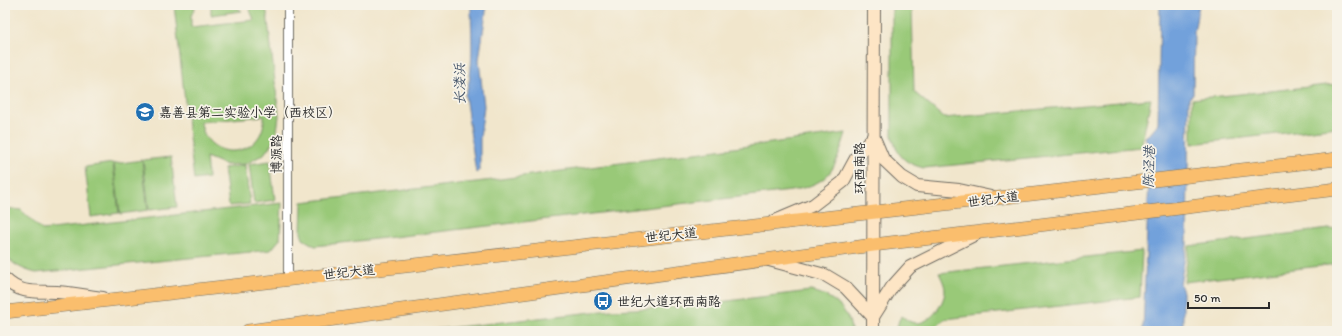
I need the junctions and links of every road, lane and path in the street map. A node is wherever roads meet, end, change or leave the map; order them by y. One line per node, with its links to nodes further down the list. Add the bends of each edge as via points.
1 (288, 5): 13 (street, 博源路)
2 (874, 5): 3 (street, 环西南路)
3 (873, 137): 6 (street, via 884,159 917,186 959,190); 7 (street, 环西南路); 8 (street, via 856,158 843,182 813,205)
4 (1337, 159): 6 (main road, 世纪大道)
5 (1337, 189): 9 (main road)
6 (996, 198): 7 (main road, 世纪大道)
7 (873, 213): 8 (main road, 世纪大道); 10 (street, 环西南路)
8 (765, 225): 13 (main road, 世纪大道)
9 (982, 232): 10 (main road); 16 (street, via 910,267 892,287)
10 (873, 245): 11 (main road); 16 (street, 环西南路)
11 (768, 259): 16 (street, via 825,275 845,287); 17 (main road)
12 (5, 279): 14 (street, via 11,285 36,293 56,292)
13 (288, 279): 14 (main road, 世纪大道)
14 (116, 299): 15 (main road, 世纪大道)
15 (5, 312)
16 (873, 318): 18 (street, 环西南路)
17 (248, 331)
18 (873, 331)

